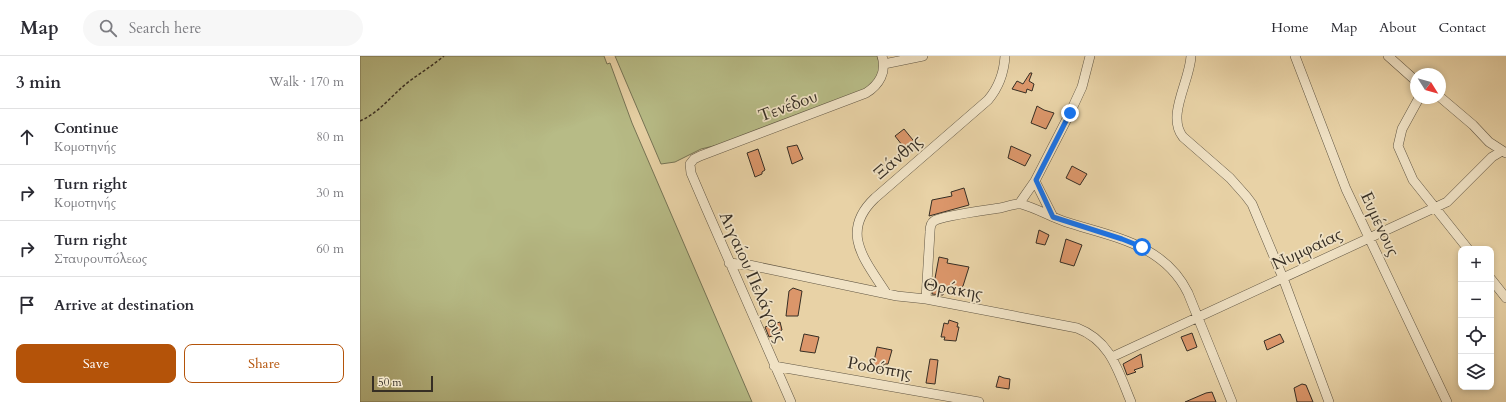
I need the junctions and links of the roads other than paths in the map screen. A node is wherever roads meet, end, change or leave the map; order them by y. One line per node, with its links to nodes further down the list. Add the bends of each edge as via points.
1 (923, 56): 7 (street)
2 (1006, 56): 22 (street, Ξάνθης, via 1000,80 988,100 875,198 860,216 856,231 858,244)
3 (1090, 56): 13 (street, via 1078,96)
4 (1191, 56): 20 (street, via 1177,112 1177,129 1246,196)
5 (1295, 56): 17 (street, Ευμένους, via 1337,167)
6 (1388, 56): 8 (street)
7 (883, 60): 12 (street, Τενέδου, via 883,73 879,82 866,93 700,156)
8 (1410, 76)
9 (1446, 102): 11 (street, via 1473,124 1489,142)
10 (1416, 104): 15 (street, via 1402,129 1398,146 1413,180)
11 (1504, 152): 15 (street, Νυμφαίας, via 1492,158 1447,202)
12 (690, 164): 19 (street, Αιγαίου Πελάγους, via 691,173)
13 (1036, 180): 14 (street); 16 (street)
14 (1019, 204): 16 (street); 24 (street, via 937,220 931,225)
15 (1435, 207): 17 (street, Νυμφαίας); 18 (street)
16 (1053, 217): 25 (street, via 1122,239 1160,258 1182,281)
17 (1369, 238): 20 (street, Νυμφαίας); 33 (street, Ευμένους)
18 (1466, 246)
19 (729, 263): 22 (street, Θράκης); 27 (street, Αιγαίου Πελάγους)
20 (1283, 278): 25 (street, Νυμφαίας); 32 (street)
21 (1493, 282): 23 (street)
22 (886, 293): 24 (street, Θράκης)
23 (1506, 298)
24 (926, 299): 26 (street, Θράκης, via 1077,328 1089,333)
25 (1198, 317): 26 (street, Νυμφαίας); 31 (street)
26 (1112, 357): 30 (street, Θράκης)
27 (774, 366): 28 (street, Αιγαίου Πελάγους); 29 (street, Ροδόπης)
28 (791, 402)
29 (979, 402)
30 (1131, 402)
31 (1232, 402)
32 (1329, 402)
33 (1447, 402)

